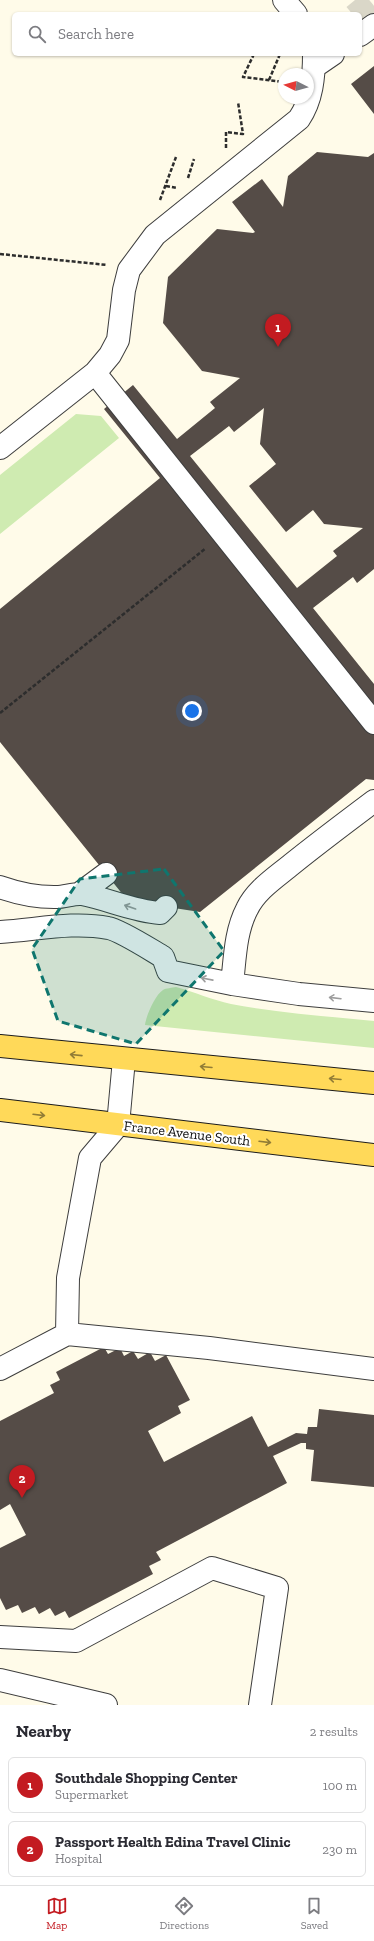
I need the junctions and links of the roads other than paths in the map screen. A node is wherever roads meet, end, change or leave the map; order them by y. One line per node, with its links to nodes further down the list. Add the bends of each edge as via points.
1 (284, 0): 2 (street)
2 (294, 12)
3 (328, 56): 4 (street)
4 (314, 61): 5 (street, via 311,93 306,109 299,119 155,235 140,254 128,274 118,340 110,355)
5 (95, 373): 6 (street); 7 (street)
6 (0, 448)
7 (374, 723)
8 (374, 801): 14 (street, via 309,850 252,899 238,936)
9 (106, 874): 11 (street)
10 (0, 887): 11 (street, via 56,898)
11 (79, 894): 12 (street, one-way to 11, via 160,912 143,912 126,905)
12 (166, 907)
13 (0, 932): 14 (street, one-way to 13, via 168,971 163,957 110,928 76,925)
14 (232, 984): 15 (street, one-way to 14, via 307,995)
15 (374, 1001)
16 (0, 1046): 17 (main road, one-way to 16)
17 (124, 1059): 18 (main road, one-way to 17); 20 (street)
18 (374, 1083)
19 (0, 1110): 20 (main road, France Avenue South, one-way to 20)
20 (118, 1125): 21 (main road, France Avenue South, one-way to 21); 22 (street, via 90,1158 68,1278)
21 (374, 1155)
22 (67, 1334): 23 (street); 24 (street, via 209,1348)
23 (0, 1368)
24 (374, 1369)
25 (0, 1637): 28 (street, via 76,1641 212,1568 277,1588)
26 (0, 1680): 27 (street)
27 (106, 1705)
28 (260, 1705)

